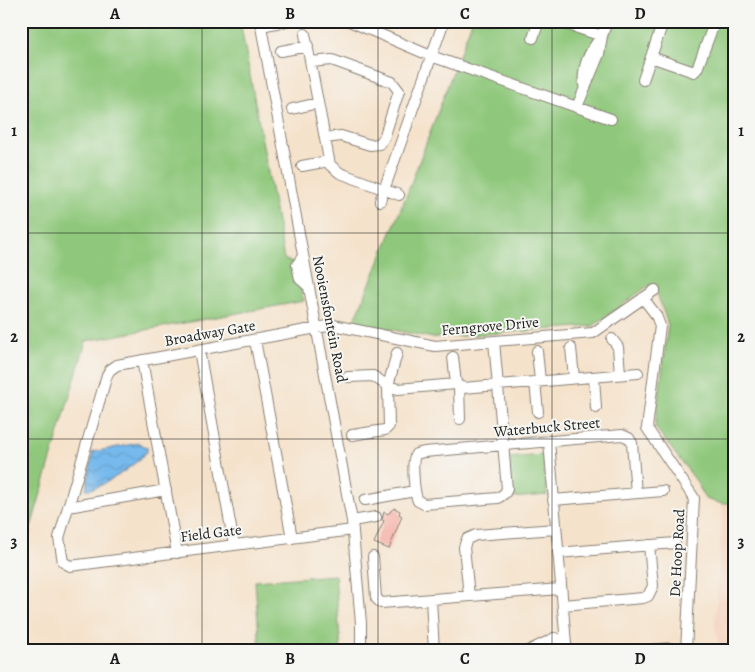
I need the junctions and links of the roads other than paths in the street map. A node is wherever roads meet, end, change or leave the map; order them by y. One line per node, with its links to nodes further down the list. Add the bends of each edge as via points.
1 (286, 21): 9 (street)
2 (349, 21): 16 (street)
3 (444, 21): 16 (street)
4 (539, 21): 13 (street)
5 (556, 21): 12 (street)
6 (607, 21): 12 (street)
7 (641, 21): 10 (street)
8 (715, 21): 17 (street, via 694,72)
9 (260, 24): 32 (street, Nooiensfontein Road)
10 (662, 25): 17 (street)
11 (305, 34): 14 (street)
12 (602, 36): 21 (street, via 599,54)
13 (533, 38)
14 (308, 46): 15 (street); 18 (street)
15 (281, 51)
16 (431, 56): 21 (street); 27 (street)
17 (651, 57): 19 (street)
18 (311, 62): 20 (street); 24 (street, via 332,60 392,82 399,91 384,138 379,144 370,145 341,136)
19 (643, 80)
20 (318, 103): 22 (street); 24 (street)
21 (577, 107): 23 (street)
22 (292, 109)
23 (610, 119)
24 (324, 138): 25 (street)
25 (329, 161): 26 (street); 27 (street, via 336,171)
26 (302, 166)
27 (384, 190): 28 (street); 29 (street)
28 (399, 195)
29 (380, 201)
30 (655, 290): 31 (street, Ferngrove Drive)
31 (643, 298): 35 (street, Ferngrove Drive, via 595,332); 90 (street, De Hoop Road, via 660,326 647,428 694,498)
32 (316, 328): 34 (street, Broadway Gate); 35 (street, Ferngrove Drive, via 341,326 432,346); 65 (street, Nooiensfontein Road)
33 (612, 339): 43 (street, via 618,347)
34 (255, 340): 37 (street, Broadway Gate); 67 (street)
35 (494, 341): 49 (street)
36 (571, 348): 46 (street)
37 (199, 350): 41 (street, Broadway Gate); 69 (street)
38 (537, 351): 47 (street)
39 (397, 353): 50 (street)
40 (453, 357): 48 (street)
41 (142, 360): 57 (street); 63 (street, Broadway Gate, via 117,365 110,370)
42 (638, 373): 43 (street)
43 (620, 374): 44 (street)
44 (594, 376): 46 (street); 51 (street)
45 (348, 377): 50 (street, via 373,376)
46 (574, 378): 47 (street)
47 (537, 381): 49 (street); 52 (street)
48 (457, 385): 49 (street, via 463,388); 50 (street, via 398,389); 53 (street)
49 (498, 385): 56 (street)
50 (388, 386): 54 (street, via 388,427)
51 (596, 408)
52 (538, 412)
53 (460, 419)
54 (352, 435)
55 (548, 442): 56 (street, Waterbuck Street); 60 (street, Waterbuck Street, via 628,437 633,445); 62 (street)
56 (503, 445): 58 (street, Waterbuck Street, via 416,454 413,459); 58 (street, via 507,488 502,496 424,504 418,501)
57 (166, 490): 63 (street); 71 (street)
58 (415, 491): 61 (street)
59 (664, 491): 60 (street)
60 (636, 493): 62 (street)
61 (365, 500)
62 (553, 500): 66 (street)
63 (68, 507): 71 (street, Field Gate, via 59,538 63,562 72,566)
64 (376, 517): 65 (street, Field Gate)
65 (353, 526): 67 (street, Field Gate); 79 (street, Nooiensfontein Road)
66 (556, 529): 72 (street); 75 (street, via 476,535 467,539 464,547)
67 (292, 538): 69 (street, Field Gate)
68 (675, 543): 70 (street)
69 (234, 545): 71 (street, Field Gate)
70 (649, 545): 72 (street); 77 (street, via 653,586 648,596)
71 (177, 553)
72 (558, 553): 74 (street)
73 (373, 557): 76 (street, via 377,600 382,603)
74 (560, 588): 75 (street); 77 (street)
75 (469, 596): 76 (street)
76 (431, 599): 86 (street)
77 (562, 605): 78 (street)
78 (563, 621): 80 (street); 82 (street)
79 (362, 623): 84 (street, Nooiensfontein Road); 85 (street, Nooiensfontein Road)
80 (554, 639): 82 (street); 87 (street); 88 (street, via 547,646)
81 (670, 648): 83 (street)
82 (567, 649)
83 (650, 650): 89 (street)
84 (361, 651)
85 (367, 651)
86 (434, 651)
87 (528, 651)
88 (547, 651)
89 (639, 651)
90 (686, 651)

